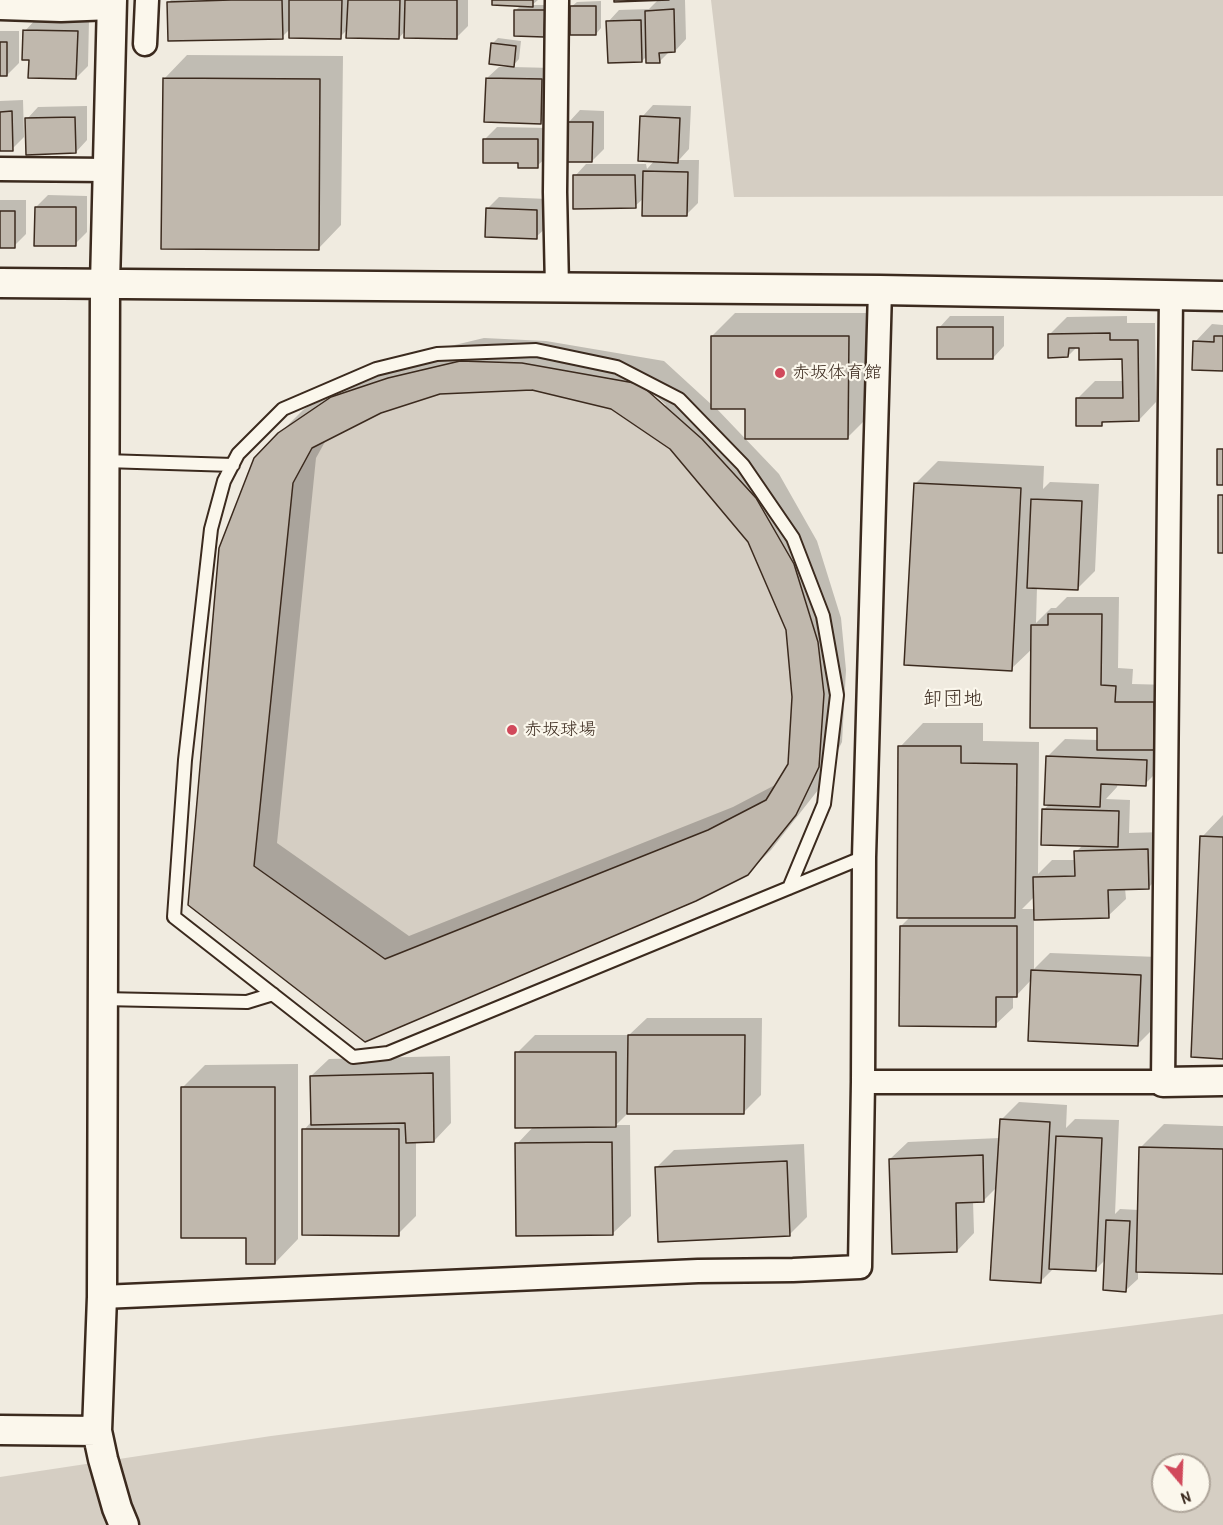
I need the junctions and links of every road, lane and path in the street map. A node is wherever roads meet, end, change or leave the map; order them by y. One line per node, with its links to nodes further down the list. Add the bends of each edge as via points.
1 (147, 0): 5 (street)
2 (557, 0): 10 (street)
3 (112, 4): 4 (street, via 61,10); 7 (street)
4 (0, 8)
5 (145, 44)
6 (0, 169): 7 (street)
7 (108, 170): 9 (street)
8 (0, 283): 9 (street)
9 (105, 284): 10 (street); 14 (street)
10 (556, 288): 11 (street)
11 (880, 290): 12 (street); 16 (street)
12 (1171, 296): 13 (street); 22 (street)
13 (1223, 296)
14 (104, 462): 15 (lane); 19 (street)
15 (233, 465): 17 (lane, via 238,454 284,409 376,369 437,354 536,350 617,367 679,399 743,465 793,538 823,616 837,695 824,804); 18 (lane, via 224,481 211,529 185,760 174,916)
16 (864, 857): 17 (lane); 21 (street)
17 (789, 888): 18 (lane, via 388,1053 353,1057)
18 (273, 994): 19 (lane, via 247,1002)
19 (102, 999): 23 (street)
20 (1223, 1081): 22 (street)
21 (863, 1082): 22 (street); 23 (street, via 860,1267)
22 (1163, 1082)
23 (102, 1297): 25 (street)
24 (0, 1430): 25 (street)
25 (97, 1431): 26 (street)
26 (124, 1525)

